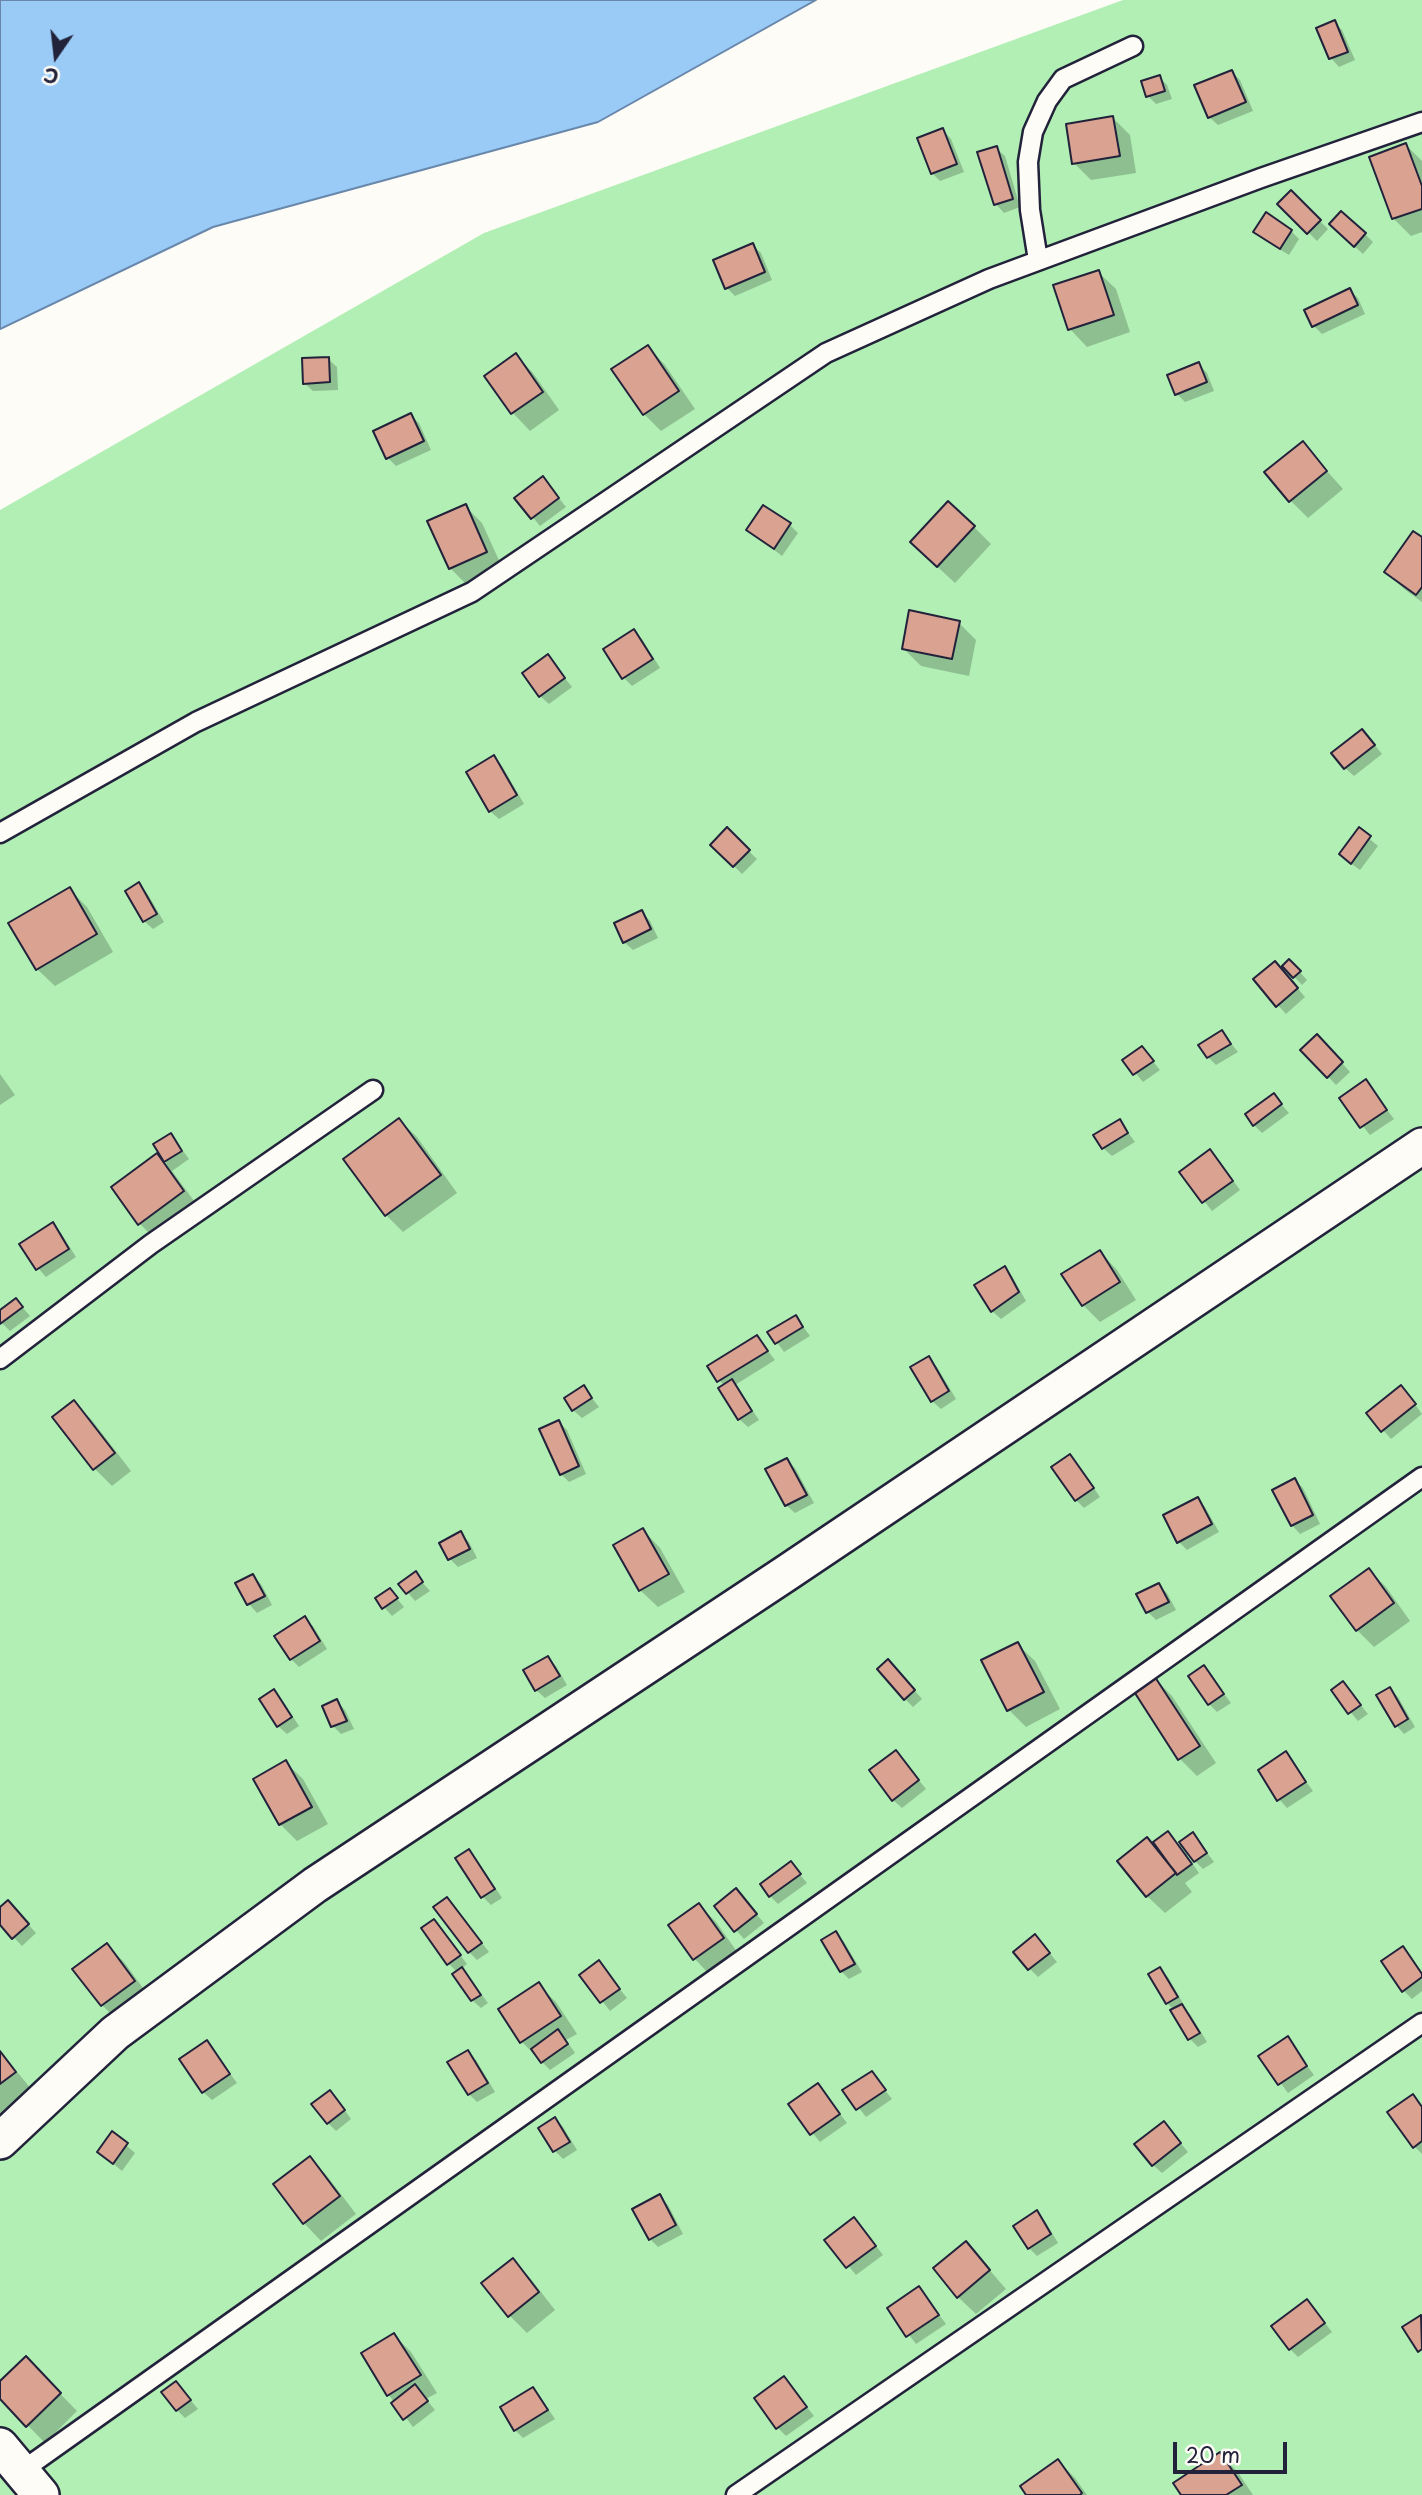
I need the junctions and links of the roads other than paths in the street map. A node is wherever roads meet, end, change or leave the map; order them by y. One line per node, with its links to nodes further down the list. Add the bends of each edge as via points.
1 (1133, 46): 3 (lane, via 1063,79 1042,111 1028,162)
2 (1422, 122): 3 (lane)
3 (1038, 260): 4 (lane, via 826,353 472,592 196,722)
4 (0, 834)
5 (373, 1090): 7 (lane, via 151,1244)
6 (1422, 1146): 10 (street, via 315,1885 116,2034)
7 (0, 1359)
8 (1422, 1477): 11 (lane)
9 (1422, 2023): 12 (lane)
10 (0, 2141)
11 (21, 2470)
12 (736, 2495)

